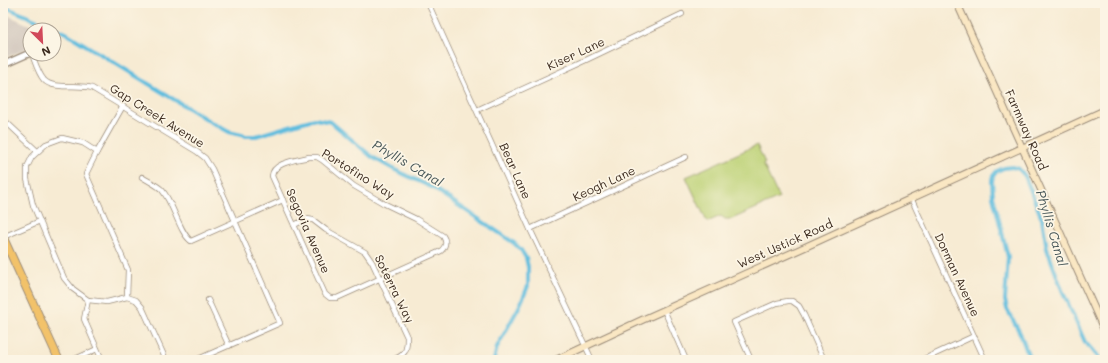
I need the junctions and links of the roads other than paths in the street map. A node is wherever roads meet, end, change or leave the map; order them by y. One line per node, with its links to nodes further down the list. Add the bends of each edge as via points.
1 (428, 3): 8 (street, Bear Lane)
2 (957, 3): 11 (main road, Farmway Road)
3 (682, 14): 8 (street, Kiser Lane)
4 (22, 57): 6 (street)
5 (35, 62): 7 (street, Gap Creek Avenue, via 44,80 49,84 92,88)
6 (3, 66)
7 (123, 106): 13 (street); 20 (street, Gap Creek Avenue, via 205,158 212,168)
8 (476, 110): 22 (street, Bear Lane)
9 (1105, 110): 11 (main road, West Ustick Road)
10 (3, 119): 12 (street)
11 (1022, 148): 17 (main road, West Ustick Road); 29 (main road, Farmway Road)
12 (37, 152): 13 (street, via 46,144 62,138 83,143); 19 (street, via 27,167 27,179)
13 (97, 152): 25 (street, via 86,174 128,270)
14 (686, 157): 22 (street, Keogh Lane)
15 (272, 170): 18 (street, Segovia Avenue, via 272,176); 24 (street, Portofino Way, via 277,166 317,157 354,186 416,219 446,240 441,251)
16 (142, 177): 20 (street, via 161,189 171,203 186,237 191,241)
17 (911, 198): 28 (main road, West Ustick Road); 30 (street, Dorman Avenue)
18 (283, 200): 20 (street); 21 (street, Segovia Avenue)
19 (40, 221): 23 (street); 26 (street, via 64,278 73,289)
20 (235, 221): 31 (street, Gap Creek Avenue, via 280,323)
21 (294, 225): 24 (street, Soterra Way, via 307,219 313,220 365,252); 24 (street, Segovia Avenue, via 325,294 330,298 337,298)
22 (530, 229): 32 (street, Bear Lane)
23 (3, 237): 34 (main road)
24 (380, 278): 39 (street, Soterra Way, via 406,337 407,348 403,356)
25 (127, 297): 26 (street, via 107,302); 37 (street, via 136,300 142,307)
26 (88, 300): 33 (street, via 84,319)
27 (208, 300): 31 (street)
28 (664, 310): 32 (main road, West Ustick Road); 42 (street)
29 (1105, 332)
30 (974, 336): 45 (street); 46 (street, Dorman Avenue)
31 (229, 346): 38 (street)
32 (586, 346): 40 (main road, West Ustick Road); 41 (street, Bear Lane)
33 (98, 350): 35 (street); 36 (street)
34 (59, 360)
35 (73, 360)
36 (102, 360)
37 (166, 360)
38 (196, 360)
39 (393, 360)
40 (556, 360)
41 (592, 360)
42 (686, 360)
43 (751, 360): 44 (street, via 734,322 777,302 788,300 798,306 804,316)
44 (824, 360)
45 (922, 360)
46 (985, 360)

